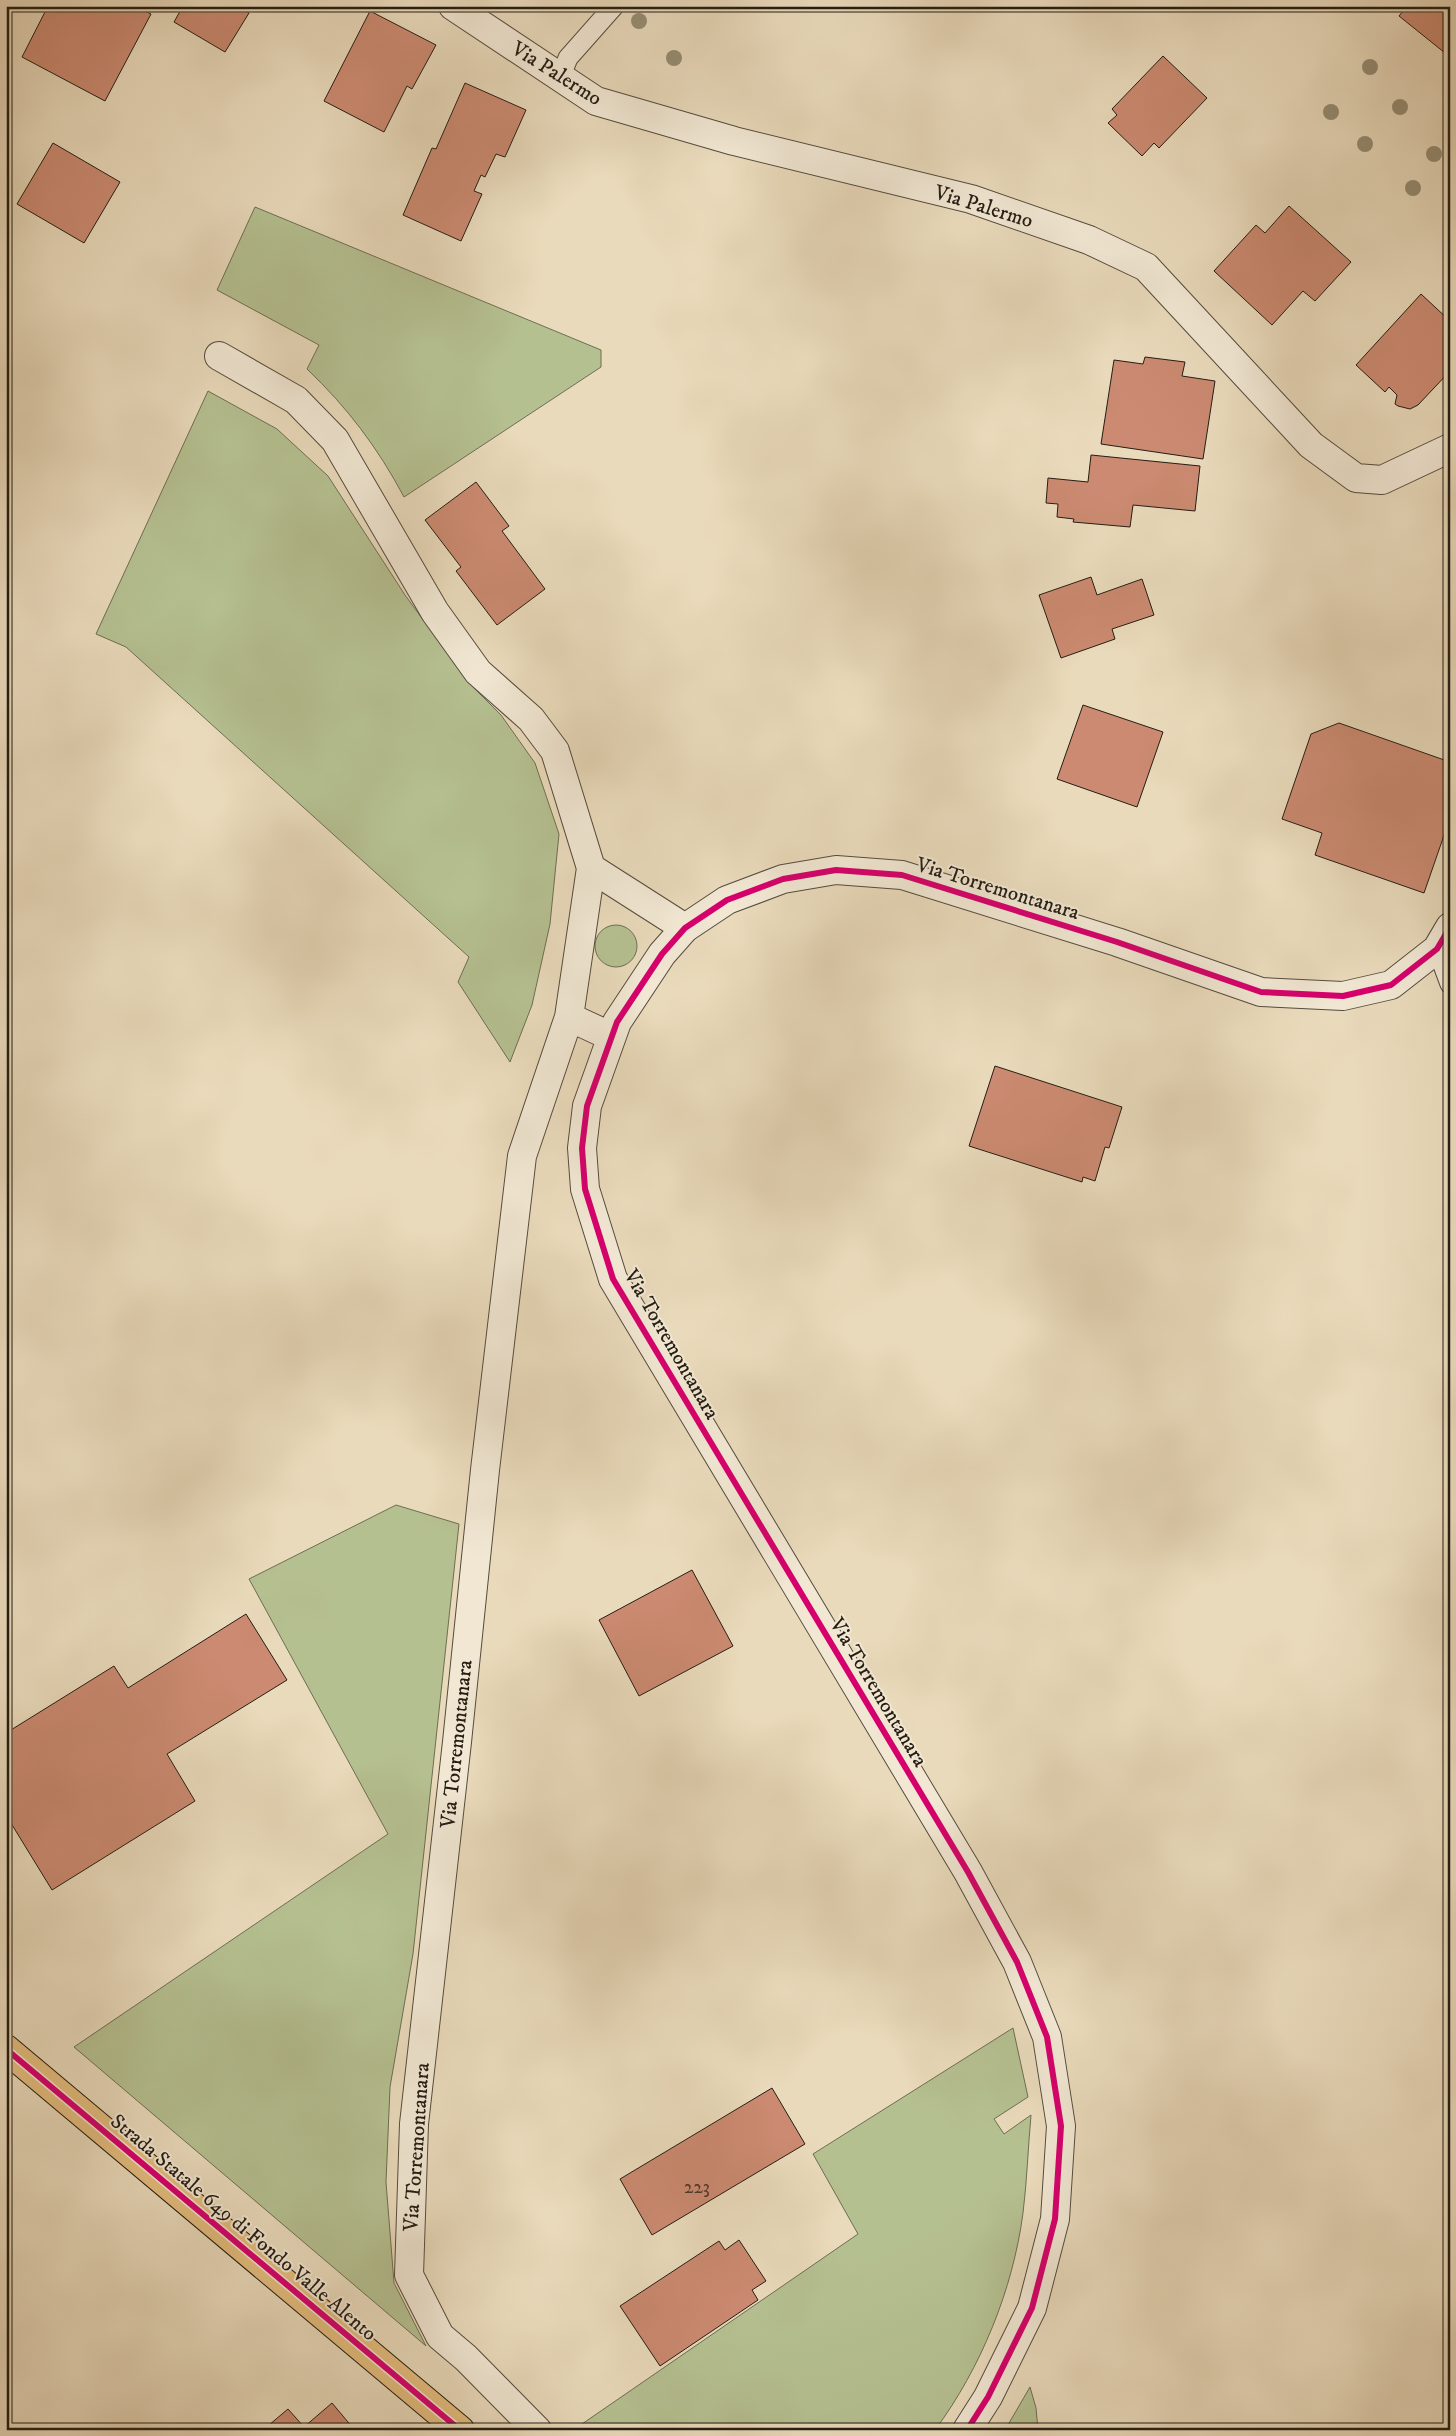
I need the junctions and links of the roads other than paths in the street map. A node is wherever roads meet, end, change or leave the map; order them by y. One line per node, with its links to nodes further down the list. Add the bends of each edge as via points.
1 (454, 6): 3 (street, Via Palermo)
2 (614, 6): 3 (lane, via 568,58)
3 (560, 78): 5 (street, Via Palermo, via 596,101 734,141 971,199 1089,240 1146,267 1310,445 1356,478 1382,480)
4 (219, 356): 6 (street, via 296,400 335,440 440,619 478,672 531,719 555,751)
5 (1450, 448)
6 (591, 868): 7 (street); 10 (street, Via Torremontanara)
7 (685, 928): 8 (street, Via Torremontanara, via 727,900 783,880 836,870 902,875 1117,942 1261,992 1344,996 1390,985); 11 (street, Via Torremontanara, via 662,954)
8 (1446, 934): 9 (lane)
9 (1450, 984)
10 (569, 1017): 11 (street); 14 (street, Via Torremontanara, via 522,1156 414,2124 408,2275 440,2336)
11 (610, 1036): 15 (street, Via Torremontanara, via 587,1106 582,1148 585,1189 613,1279 968,1872 1017,1962 1047,2037 1062,2126 1055,2219 1032,2308 988,2397)
12 (6, 2049): 13 (main road, Strada Statale 649 di Fondo Valle Alento)
13 (460, 2430)
14 (537, 2430)
15 (966, 2430)

